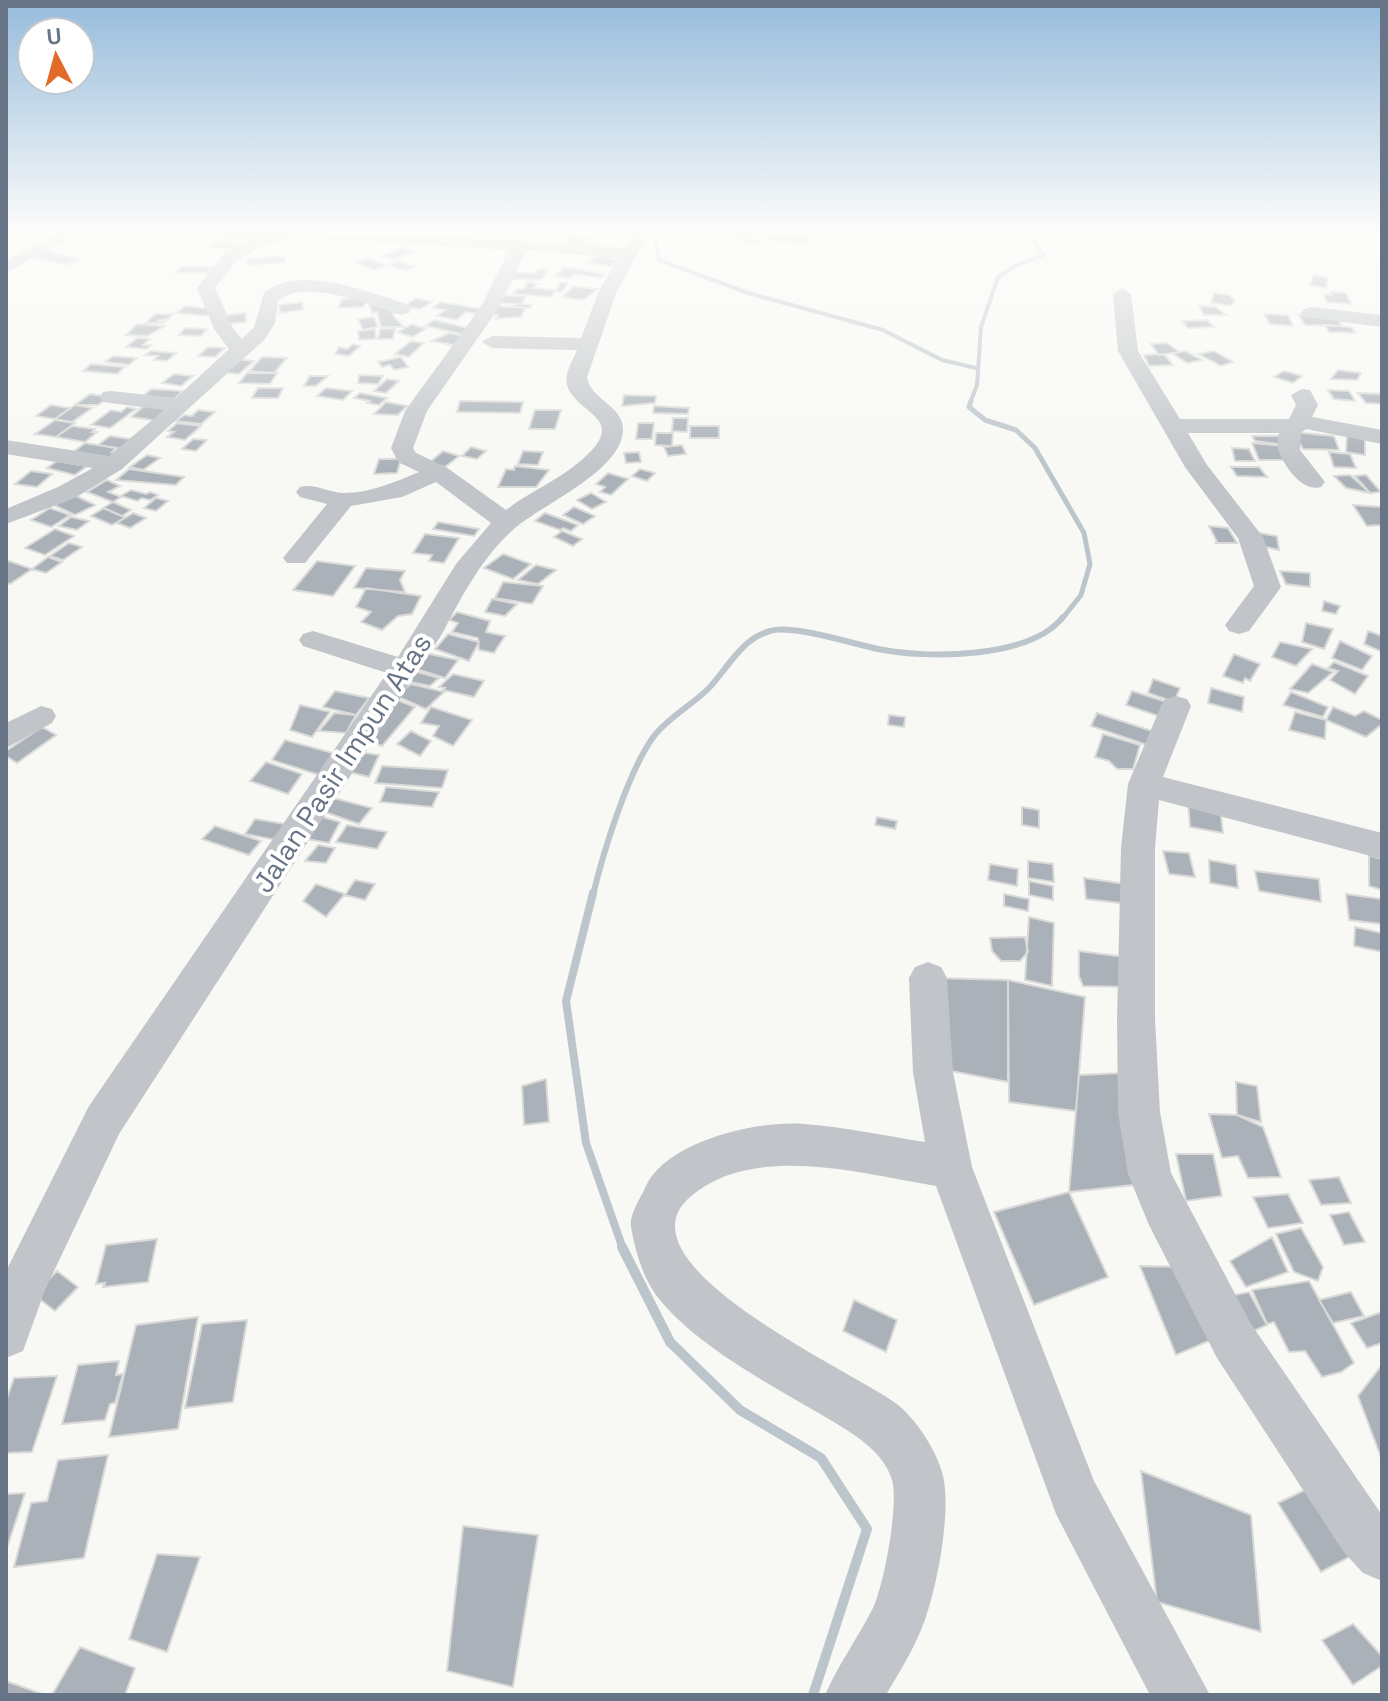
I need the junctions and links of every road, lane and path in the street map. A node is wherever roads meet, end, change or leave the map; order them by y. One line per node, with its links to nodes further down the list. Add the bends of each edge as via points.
1 (217, 312): 10 (street)
2 (266, 312): 10 (street, via 263,329)
3 (486, 312): 19 (street, via 409,426 402,453)
4 (600, 312): 9 (street, Jalan Pasir Impun Atas)
5 (1124, 312): 15 (street, via 1128,351)
6 (1311, 313): 7 (street)
7 (1382, 321)
8 (492, 342): 9 (street)
9 (587, 344): 25 (street, Jalan Pasir Impun Atas, via 578,387 611,419 612,438 601,456)
10 (240, 350): 13 (street)
11 (1302, 395): 14 (street, via 1307,405)
12 (111, 397): 13 (street)
13 (181, 405): 18 (street)
14 (1298, 424): 15 (street); 16 (street); 20 (street, via 1290,431 1289,450)
15 (1172, 426): 27 (street, via 1250,537 1268,587)
16 (1382, 437)
17 (6, 447): 18 (street)
18 (114, 464): 24 (street, via 71,491)
19 (438, 472): 21 (street); 25 (street)
20 (1313, 482)
21 (414, 484): 23 (street); 25 (street)
22 (308, 492): 23 (street)
23 (343, 500): 26 (street)
24 (6, 517)
25 (503, 525): 29 (street, Jalan Pasir Impun Atas, via 456,582)
26 (296, 558)
27 (1239, 625)
28 (313, 640): 29 (street)
29 (405, 669): 37 (street, Jalan Pasir Impun Atas, via 104,1120 24,1283)
30 (1176, 706): 33 (street)
31 (41, 716): 32 (street)
32 (6, 737)
33 (1144, 784): 34 (street); 38 (street, via 1136,1019 1139,1112 1150,1174 1234,1341 1326,1481)
34 (1382, 846)
35 (928, 978): 36 (street, via 933,1072)
36 (951, 1167): 39 (street, via 803,1144 748,1149 692,1167 666,1189 652,1222 672,1278 714,1318 882,1423 918,1477 918,1534 899,1617); 40 (street, via 1074,1496)
37 (6, 1334)
38 (1382, 1554)
39 (854, 1695)
40 (1181, 1695)

